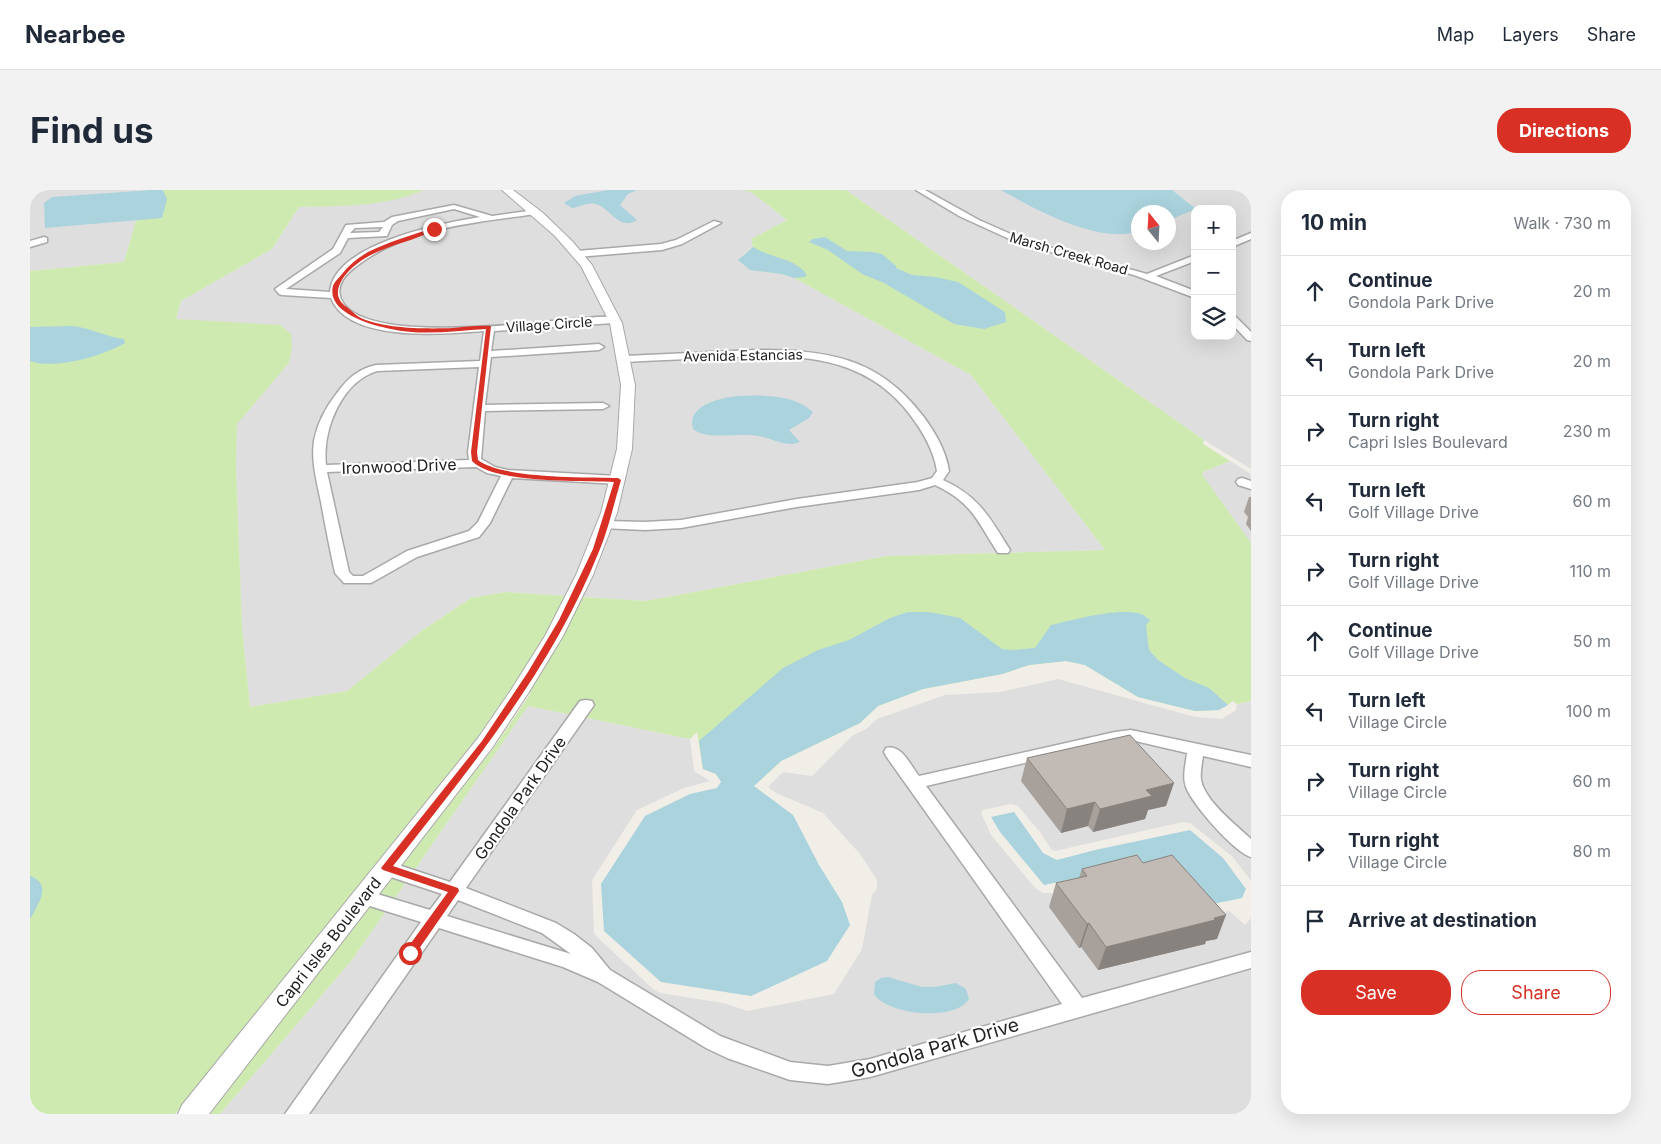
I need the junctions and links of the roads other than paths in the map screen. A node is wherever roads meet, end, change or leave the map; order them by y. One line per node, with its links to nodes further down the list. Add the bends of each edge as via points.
1 (507, 190): 3 (street, Capri Isles Boulevard)
2 (920, 190): 16 (street, Marsh Creek Road, via 964,217 1002,234 1066,255)
3 (535, 212): 4 (street); 14 (street, Capri Isles Boulevard)
4 (494, 219): 6 (street, via 454,207 395,219); 11 (street, via 445,227)
5 (717, 223): 14 (street, via 662,247)
6 (388, 225): 7 (street); 8 (street, via 349,227)
7 (382, 234): 8 (street); 11 (street)
8 (344, 236): 18 (street, via 331,256 280,289 282,292)
9 (1251, 236): 12 (street)
10 (44, 240): 13 (street)
11 (398, 240): 18 (street, via 351,266 339,278)
12 (1236, 242)
13 (30, 244)
14 (577, 254): 19 (street, Capri Isles Boulevard, via 596,282)
15 (1191, 260): 16 (street)
16 (1149, 276): 17 (street, Marsh Creek Road)
17 (1191, 293)
18 (335, 295): 21 (street, Village Circle, via 338,303 349,313 380,326 433,331)
19 (614, 320): 21 (street, Village Circle); 25 (street, Capri Isles Boulevard)
20 (1236, 322): 22 (street)
21 (489, 328): 24 (street)
22 (1251, 338)
23 (600, 347): 24 (street)
24 (485, 359): 27 (street); 29 (street, via 383,368 360,374 346,388 325,420 318,445)
25 (625, 359): 31 (street, Capri Isles Boulevard, via 628,430); 32 (street, Avenida Estancias, via 793,352 855,365 883,381 919,416 943,468)
26 (603, 406): 27 (street)
27 (479, 408): 28 (street, via 474,452)
28 (478, 464): 29 (street, Ironwood Drive); 30 (street)
29 (320, 469): 30 (street, via 342,573 349,580 357,581 373,578 412,554 474,534 484,523)
30 (508, 474): 31 (street)
31 (618, 480): 33 (street, Capri Isles Boulevard)
32 (936, 480): 33 (street, via 918,486 681,524); 34 (street, via 958,491 976,506)
33 (606, 525): 41 (street, Capri Isles Boulevard, via 562,620 512,705)
34 (1003, 550)
35 (586, 705): 42 (street, Gondola Park Drive)
36 (1196, 749): 38 (street); 39 (street, via 1131,735 1115,736); 40 (street, via 1192,779 1195,788)
37 (892, 752): 39 (street)
38 (1251, 761)
39 (915, 783): 47 (street)
40 (1251, 850)
41 (386, 868): 42 (street, Gondola Park Drive); 43 (street, Capri Isles Boulevard)
42 (454, 891): 44 (street, Gondola Park Drive); 46 (street, Gondola Park Drive, via 549,928 579,949)
43 (364, 897): 44 (street, Gondola Park Drive); 48 (street, Capri Isles Boulevard)
44 (434, 919): 46 (street, Gondola Park Drive, via 569,961); 49 (street, Gondola Park Drive)
45 (1251, 960): 47 (street, Gondola Park Drive)
46 (605, 976): 47 (street, Gondola Park Drive, via 735,1052 790,1071 828,1075 870,1068)
47 (1076, 1008)
48 (192, 1114)
49 (296, 1114)

